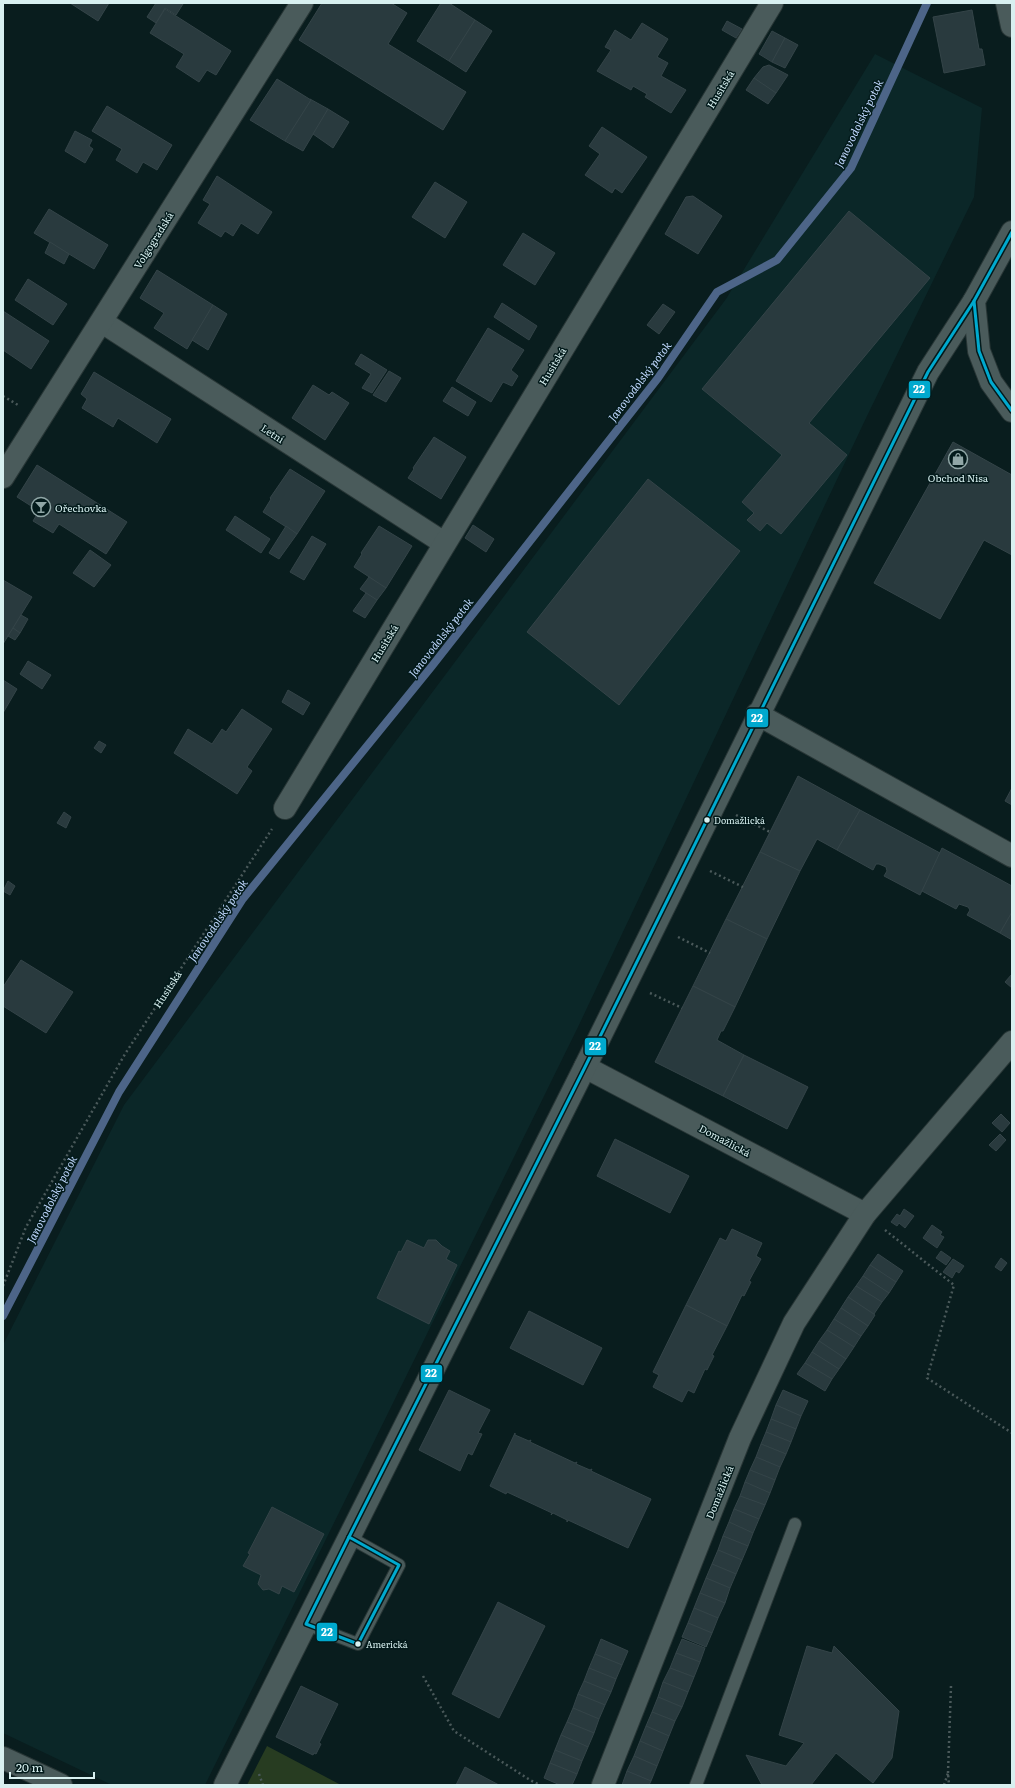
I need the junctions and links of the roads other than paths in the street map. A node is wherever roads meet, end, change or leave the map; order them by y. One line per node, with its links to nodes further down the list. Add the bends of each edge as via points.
1 (302, 3): 7 (street, Volgogradská)
2 (772, 3): 10 (street, Husitská)
3 (1007, 3): 4 (street)
4 (1012, 26)
5 (1012, 232): 6 (street)
6 (974, 301): 8 (street, via 979,351 991,382); 11 (street, via 928,372)
7 (102, 322): 9 (street, Volgogradská); 10 (street, Letní)
8 (1012, 411)
9 (3, 477)
10 (444, 543): 12 (street, Husitská)
11 (758, 714): 13 (street); 15 (street)
12 (286, 808)
13 (1012, 856)
14 (1012, 1042): 16 (street, Domažlická)
15 (585, 1067): 16 (street, Domažlická); 18 (street)
16 (865, 1214): 23 (street, Domažlická, via 794,1323 740,1438)
17 (795, 1524): 24 (lane)
18 (349, 1537): 19 (street); 19 (lane, via 398,1564 395,1571 358,1644)
19 (306, 1624): 22 (street)
20 (3, 1758): 21 (street)
21 (61, 1785)
22 (225, 1785)
23 (603, 1785)
24 (696, 1785)

